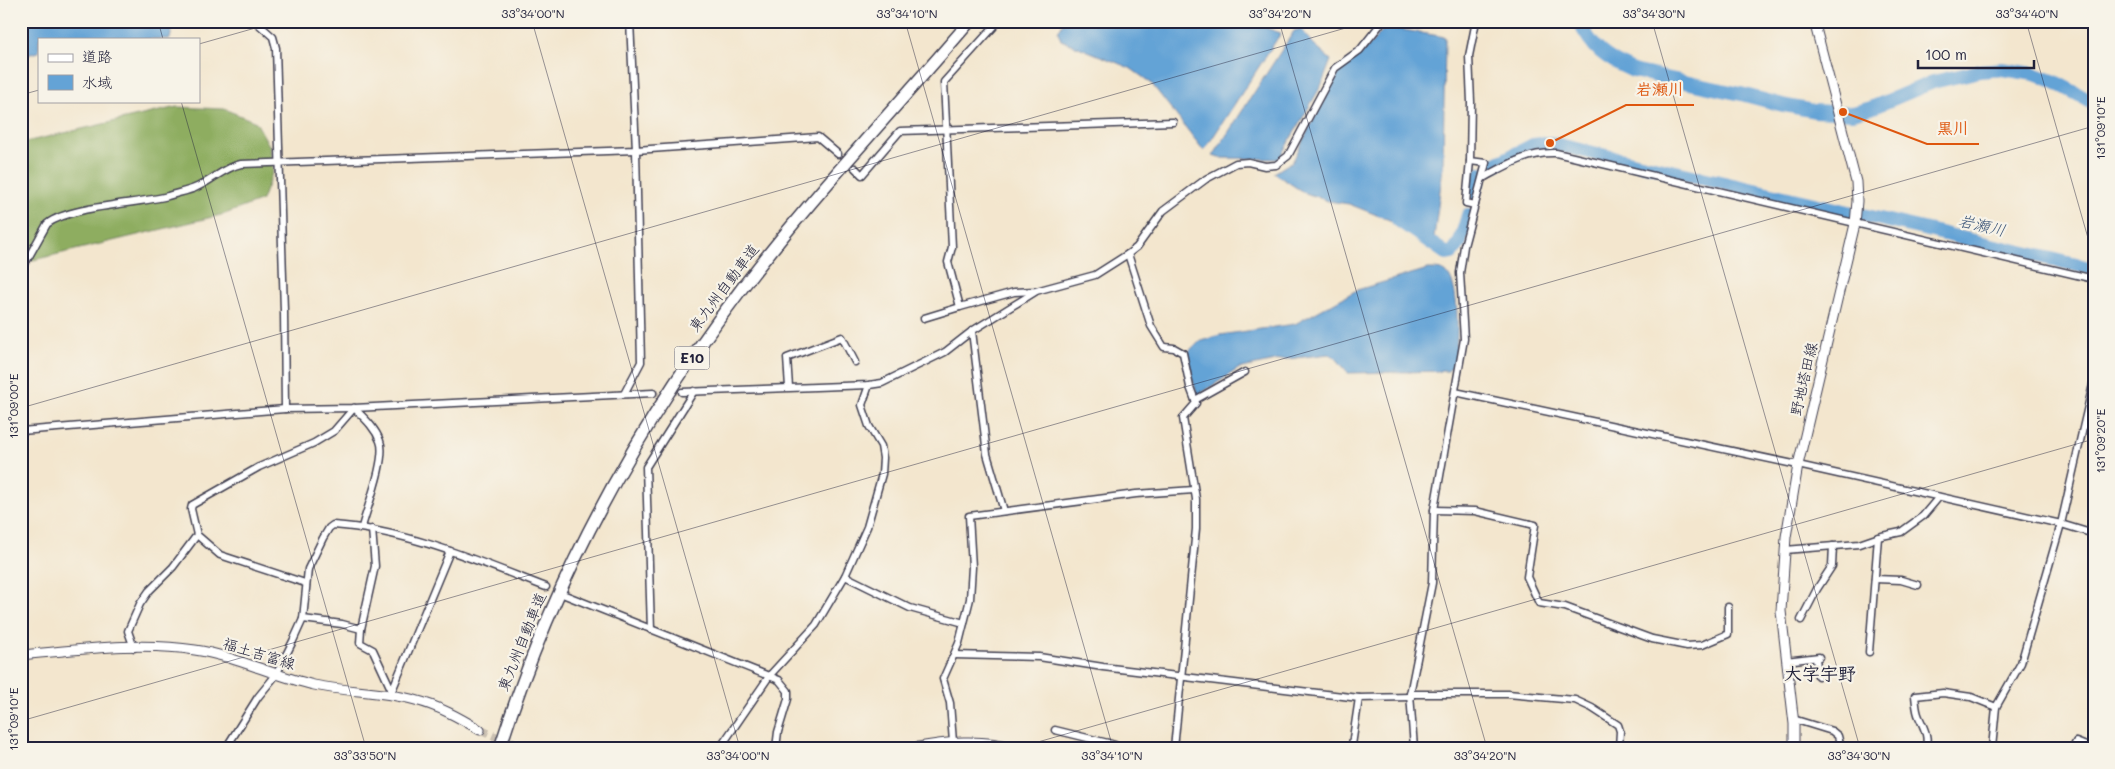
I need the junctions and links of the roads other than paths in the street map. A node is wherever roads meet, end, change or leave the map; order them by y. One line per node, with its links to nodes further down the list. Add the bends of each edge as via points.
1 (254, 21): 12 (street, via 273,37 276,48)
2 (630, 21): 10 (street)
3 (970, 21): 86 (highway, 東九州自動車道 / E10, via 779,241 695,352 661,403 606,495 551,607)
4 (999, 21): 9 (street, via 944,82)
5 (1383, 21): 18 (street, via 1360,50 1335,68 1288,156 1276,165 1236,163 1206,179 1163,211)
6 (1476, 21): 13 (street, via 1469,56 1472,102)
7 (1814, 21): 17 (main road, 野地塔田線, via 1856,182)
8 (1173, 122): 9 (street)
9 (946, 131): 14 (street, via 900,132 862,174); 22 (street, via 952,247 948,262)
10 (636, 150): 11 (street, via 818,138); 12 (street); 34 (street, via 642,362)
11 (838, 154)
12 (280, 162): 19 (street, via 232,166 196,188 52,220); 37 (street)
13 (1470, 162): 15 (street, via 1486,164); 16 (street, via 1466,203)
14 (855, 168)
15 (1483, 178): 16 (street); 17 (street, via 1524,157 1541,152 1556,153)
16 (1475, 205): 32 (street, via 1460,273 1464,339)
17 (1855, 224): 20 (street); 39 (main road, 野地塔田線)
18 (1128, 254): 21 (street, via 1095,275); 35 (street, via 1151,326 1164,347 1183,353)
19 (21, 267)
20 (2094, 279)
21 (1036, 290): 22 (street, via 1014,292); 24 (street)
22 (960, 307): 23 (street)
23 (924, 318)
24 (972, 331): 28 (street, via 945,352 882,383); 43 (street, via 987,454)
25 (855, 362): 29 (street, via 842,337 787,358)
26 (1245, 372): 35 (street)
27 (2094, 380): 44 (street)
28 (869, 385): 29 (street); 53 (street, via 862,405 881,446 882,474 867,527)
29 (789, 387): 30 (street)
30 (694, 391): 31 (street); 64 (street, via 646,467)
31 (682, 392)
32 (1454, 392): 39 (street); 42 (street)
33 (653, 393): 34 (street)
34 (624, 394): 36 (street)
35 (1195, 400): 40 (street, via 1183,418)
36 (354, 408): 37 (street); 45 (street, via 381,441 382,457); 48 (street, via 334,431 314,443 259,468 192,505)
37 (285, 409): 38 (street)
38 (21, 431)
39 (1798, 465): 41 (street); 51 (main road, 野地塔田線)
40 (1194, 490): 43 (street); 73 (street, via 1196,529)
41 (1939, 496): 44 (street); 49 (street, via 1923,516 1901,532)
42 (1434, 510): 59 (street, via 1475,511 1535,525 1527,577 1538,603 1565,606 1652,639 1687,646 1702,645 1728,634); 75 (street, via 1432,583)
43 (1004, 511): 62 (street, via 969,516 972,568)
44 (2061, 524): 47 (street); 77 (street, via 2021,662)
45 (362, 527): 46 (street); 55 (street, via 333,525 329,528 314,555)
46 (372, 529): 52 (street); 63 (street, via 374,566)
47 (2094, 534)
48 (197, 535): 55 (street, via 220,555); 65 (street, via 140,604 128,631)
49 (1878, 537): 50 (street, via 1859,544); 54 (street)
50 (1833, 546): 51 (street); 61 (street, via 1832,566)
51 (1785, 550): 69 (main road, 野地塔田線, via 1781,611)
52 (450, 551): 57 (street); 74 (street)
53 (845, 576): 62 (street, via 910,608); 71 (street, via 816,625)
54 (1875, 579): 56 (street, via 1901,580); 66 (street)
55 (305, 583): 60 (street)
56 (1918, 585)
57 (546, 587)
58 (565, 595): 64 (street)
59 (1728, 607)
60 (303, 619): 63 (street); 70 (street)
61 (1801, 620)
62 (964, 623): 68 (street)
63 (361, 629): 74 (street, via 360,643 372,650)
64 (652, 630): 71 (street)
65 (134, 648): 67 (main road, 福土吉富線); 70 (main road, 福土吉富線, via 195,650)
66 (1870, 652)
67 (21, 655)
68 (954, 655): 73 (street, via 1039,657); 81 (street, via 944,679 950,703)
69 (1786, 660): 72 (street, via 1817,657); 78 (main road, 野地塔田線)
70 (276, 675): 74 (main road, 福土吉富線, via 315,685); 85 (street)
71 (770, 675): 87 (street); 88 (street, via 788,691)
72 (1818, 676)
73 (1182, 677): 76 (street); 91 (street)
74 (391, 693): 79 (main road, 福土吉富線, via 454,715)
75 (1411, 696): 76 (street); 92 (street); 93 (street, via 1508,694 1574,700 1618,725)
76 (1359, 698): 84 (street)
77 (1996, 707): 96 (street, via 1971,696 1943,693 1914,696 1927,742); 97 (street)
78 (1793, 719): 94 (main road, 野地塔田線); 95 (street, via 1832,731 1838,736)
79 (480, 730)
80 (1055, 730): 82 (street)
81 (953, 742): 89 (main road); 90 (main road)
82 (1107, 745): 83 (street)
83 (1115, 745)
84 (1352, 745)
85 (226, 748)
86 (500, 748)
87 (720, 748)
88 (776, 748)
89 (912, 748)
90 (1015, 748)
91 (1174, 748)
92 (1414, 748)
93 (1619, 748)
94 (1794, 748)
95 (1841, 748)
96 (1925, 748)
97 (1992, 748)
98 (2073, 748): 99 (street, via 2076,742)
99 (2091, 748)

